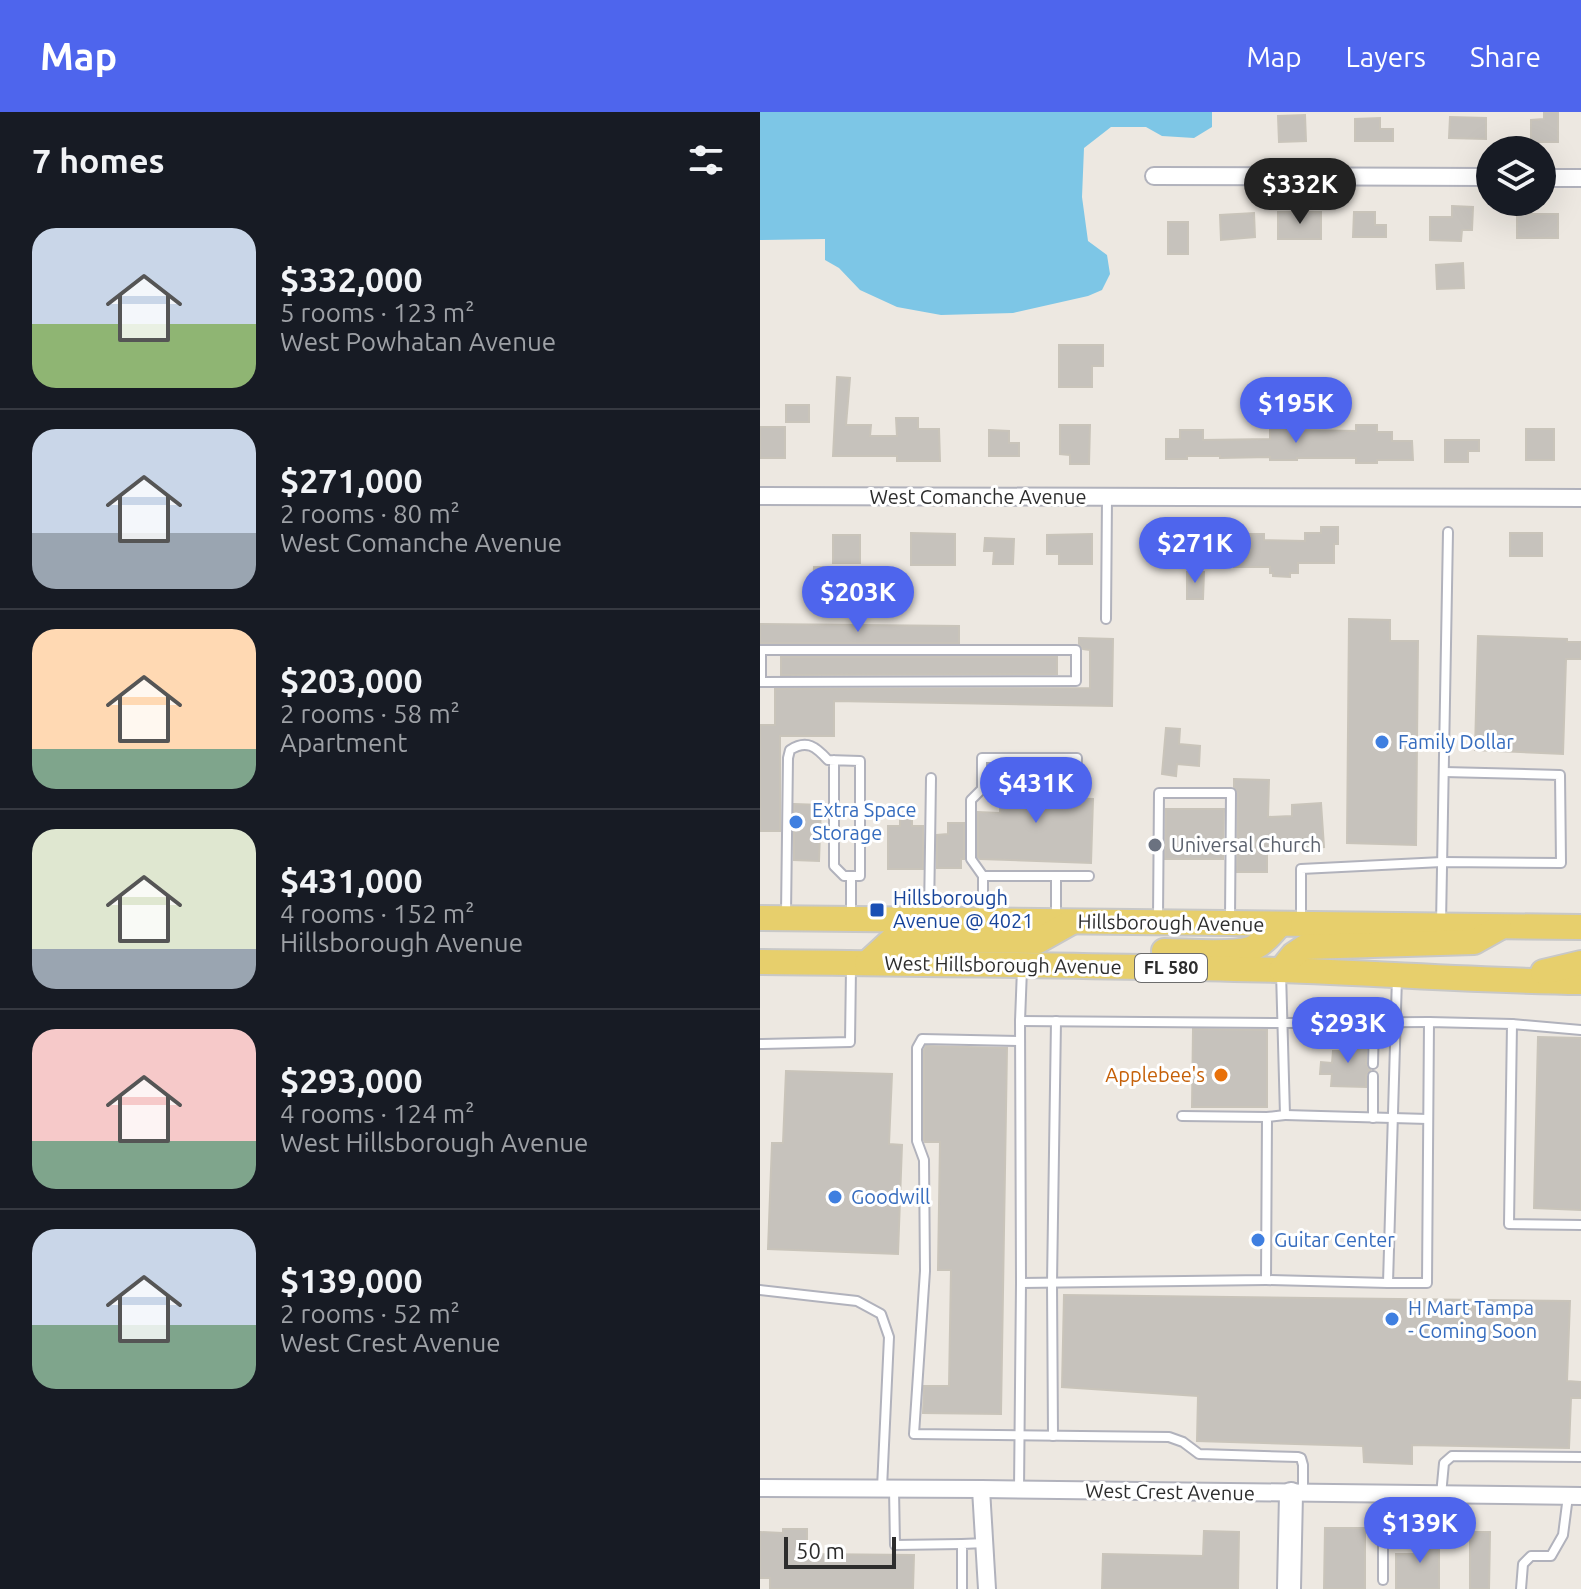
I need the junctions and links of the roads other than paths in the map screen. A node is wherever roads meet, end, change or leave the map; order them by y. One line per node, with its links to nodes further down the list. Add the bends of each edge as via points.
1 (1154, 176): 2 (street)
2 (1476, 177)
3 (1556, 178): 4 (street)
4 (1581, 178)
5 (760, 496): 6 (street, West Comanche Avenue)
6 (1107, 498): 7 (street, West Comanche Avenue); 9 (lane)
7 (1581, 498)
8 (1448, 532): 12 (lane)
9 (1106, 619)
10 (760, 682): 10 (lane, via 1076,681 1076,650 761,650)
11 (834, 760): 16 (lane, via 834,866); 16 (lane, via 860,761 860,876); 21 (lane, via 807,744 790,750)
12 (1444, 772): 15 (lane); 15 (lane, via 1560,775 1561,863)
13 (931, 778): 23 (lane)
14 (1076, 793): 17 (lane, via 1077,758 982,758 982,789 971,800 971,859)
15 (1442, 862): 28 (lane, via 1301,869); 29 (lane)
16 (851, 876): 22 (lane)
17 (983, 876): 18 (lane); 24 (lane)
18 (1056, 876): 19 (lane); 25 (lane)
19 (1089, 876)
20 (760, 918): 21 (main road, Hillsborough Avenue)
21 (786, 918): 22 (main road, Hillsborough Avenue)
22 (851, 919): 23 (main road, Hillsborough Avenue)
23 (929, 920): 24 (main road, Hillsborough Avenue)
24 (983, 921): 25 (main road, Hillsborough Avenue)
25 (1065, 922): 26 (main road, Hillsborough Avenue); 33 (main road, via 1038,941 892,940)
26 (1158, 923): 27 (main road, Hillsborough Avenue); 27 (lane, via 1159,793 1231,793)
27 (1230, 923): 28 (main road, Hillsborough Avenue)
28 (1290, 924): 29 (main road, Hillsborough Avenue); 35 (main road, via 1251,949 1081,951)
29 (1441, 925): 30 (main road, Hillsborough Avenue)
30 (1504, 925): 31 (main road, Hillsborough Avenue); 36 (main road, via 1474,942 1305,947)
31 (1581, 927)
32 (760, 962): 33 (main road, West Hillsborough Avenue / FL 580)
33 (859, 963): 35 (main road, West Hillsborough Avenue / FL 580); 49 (lane, via 850,1042)
34 (1581, 963): 38 (main road)
35 (1031, 964): 36 (main road, West Hillsborough Avenue / FL 580); 40 (lane)
36 (1281, 970): 37 (main road, West Hillsborough Avenue / FL 580); 43 (lane)
37 (1397, 976): 38 (main road, West Hillsborough Avenue / FL 580); 45 (lane)
38 (1506, 981): 39 (main road, West Hillsborough Avenue / FL 580)
39 (1581, 982)
40 (1020, 1021): 41 (lane); 48 (lane)
41 (1056, 1021): 43 (lane); 61 (lane)
42 (1429, 1022): 45 (lane); 46 (lane); 57 (lane)
43 (1283, 1023): 44 (lane); 52 (lane)
44 (1374, 1023): 45 (lane); 50 (lane)
45 (1396, 1023): 56 (lane)
46 (1512, 1024): 47 (lane); 58 (lane, via 1509,1224)
47 (1581, 1030)
48 (1020, 1041): 60 (lane); 64 (lane, via 922,1039 917,1048 925,1271 914,1434)
49 (760, 1044)
50 (1373, 1064)
51 (1373, 1076): 55 (lane)
52 (1285, 1115): 54 (lane); 55 (lane)
53 (1182, 1116): 54 (lane)
54 (1267, 1117): 59 (lane)
55 (1373, 1118): 56 (lane)
56 (1393, 1119): 57 (lane); 62 (lane)
57 (1428, 1119): 62 (lane, via 1427,1283)
58 (1581, 1225)
59 (1266, 1280): 61 (lane); 62 (lane)
60 (1021, 1283): 61 (lane); 64 (lane)
61 (1052, 1283): 65 (lane)
62 (1388, 1283)
63 (760, 1290): 68 (lane, via 857,1301 881,1314 889,1337)
64 (1019, 1435): 65 (lane); 70 (lane)
65 (1053, 1436): 71 (lane, via 1169,1437 1199,1454 1298,1457 1303,1465)
66 (1581, 1457): 73 (lane, via 1452,1456 1444,1463)
67 (760, 1488): 68 (street, West Crest Avenue)
68 (888, 1488): 69 (street, West Crest Avenue); 76 (lane, via 895,1545)
69 (981, 1489): 70 (street, West Crest Avenue); 75 (street)
70 (1019, 1489): 71 (street, West Crest Avenue)
71 (1297, 1494): 72 (street, West Crest Avenue); 80 (street)
72 (1383, 1495): 73 (street, West Crest Avenue); 77 (lane)
73 (1440, 1495): 74 (street, West Crest Avenue)
74 (1574, 1496): 81 (lane, via 1551,1556 1531,1556 1523,1564)
75 (985, 1543): 76 (lane); 79 (street)
76 (962, 1544): 78 (lane)
77 (1383, 1580)
78 (962, 1589)
79 (987, 1589)
80 (1289, 1589)
81 (1521, 1589)

